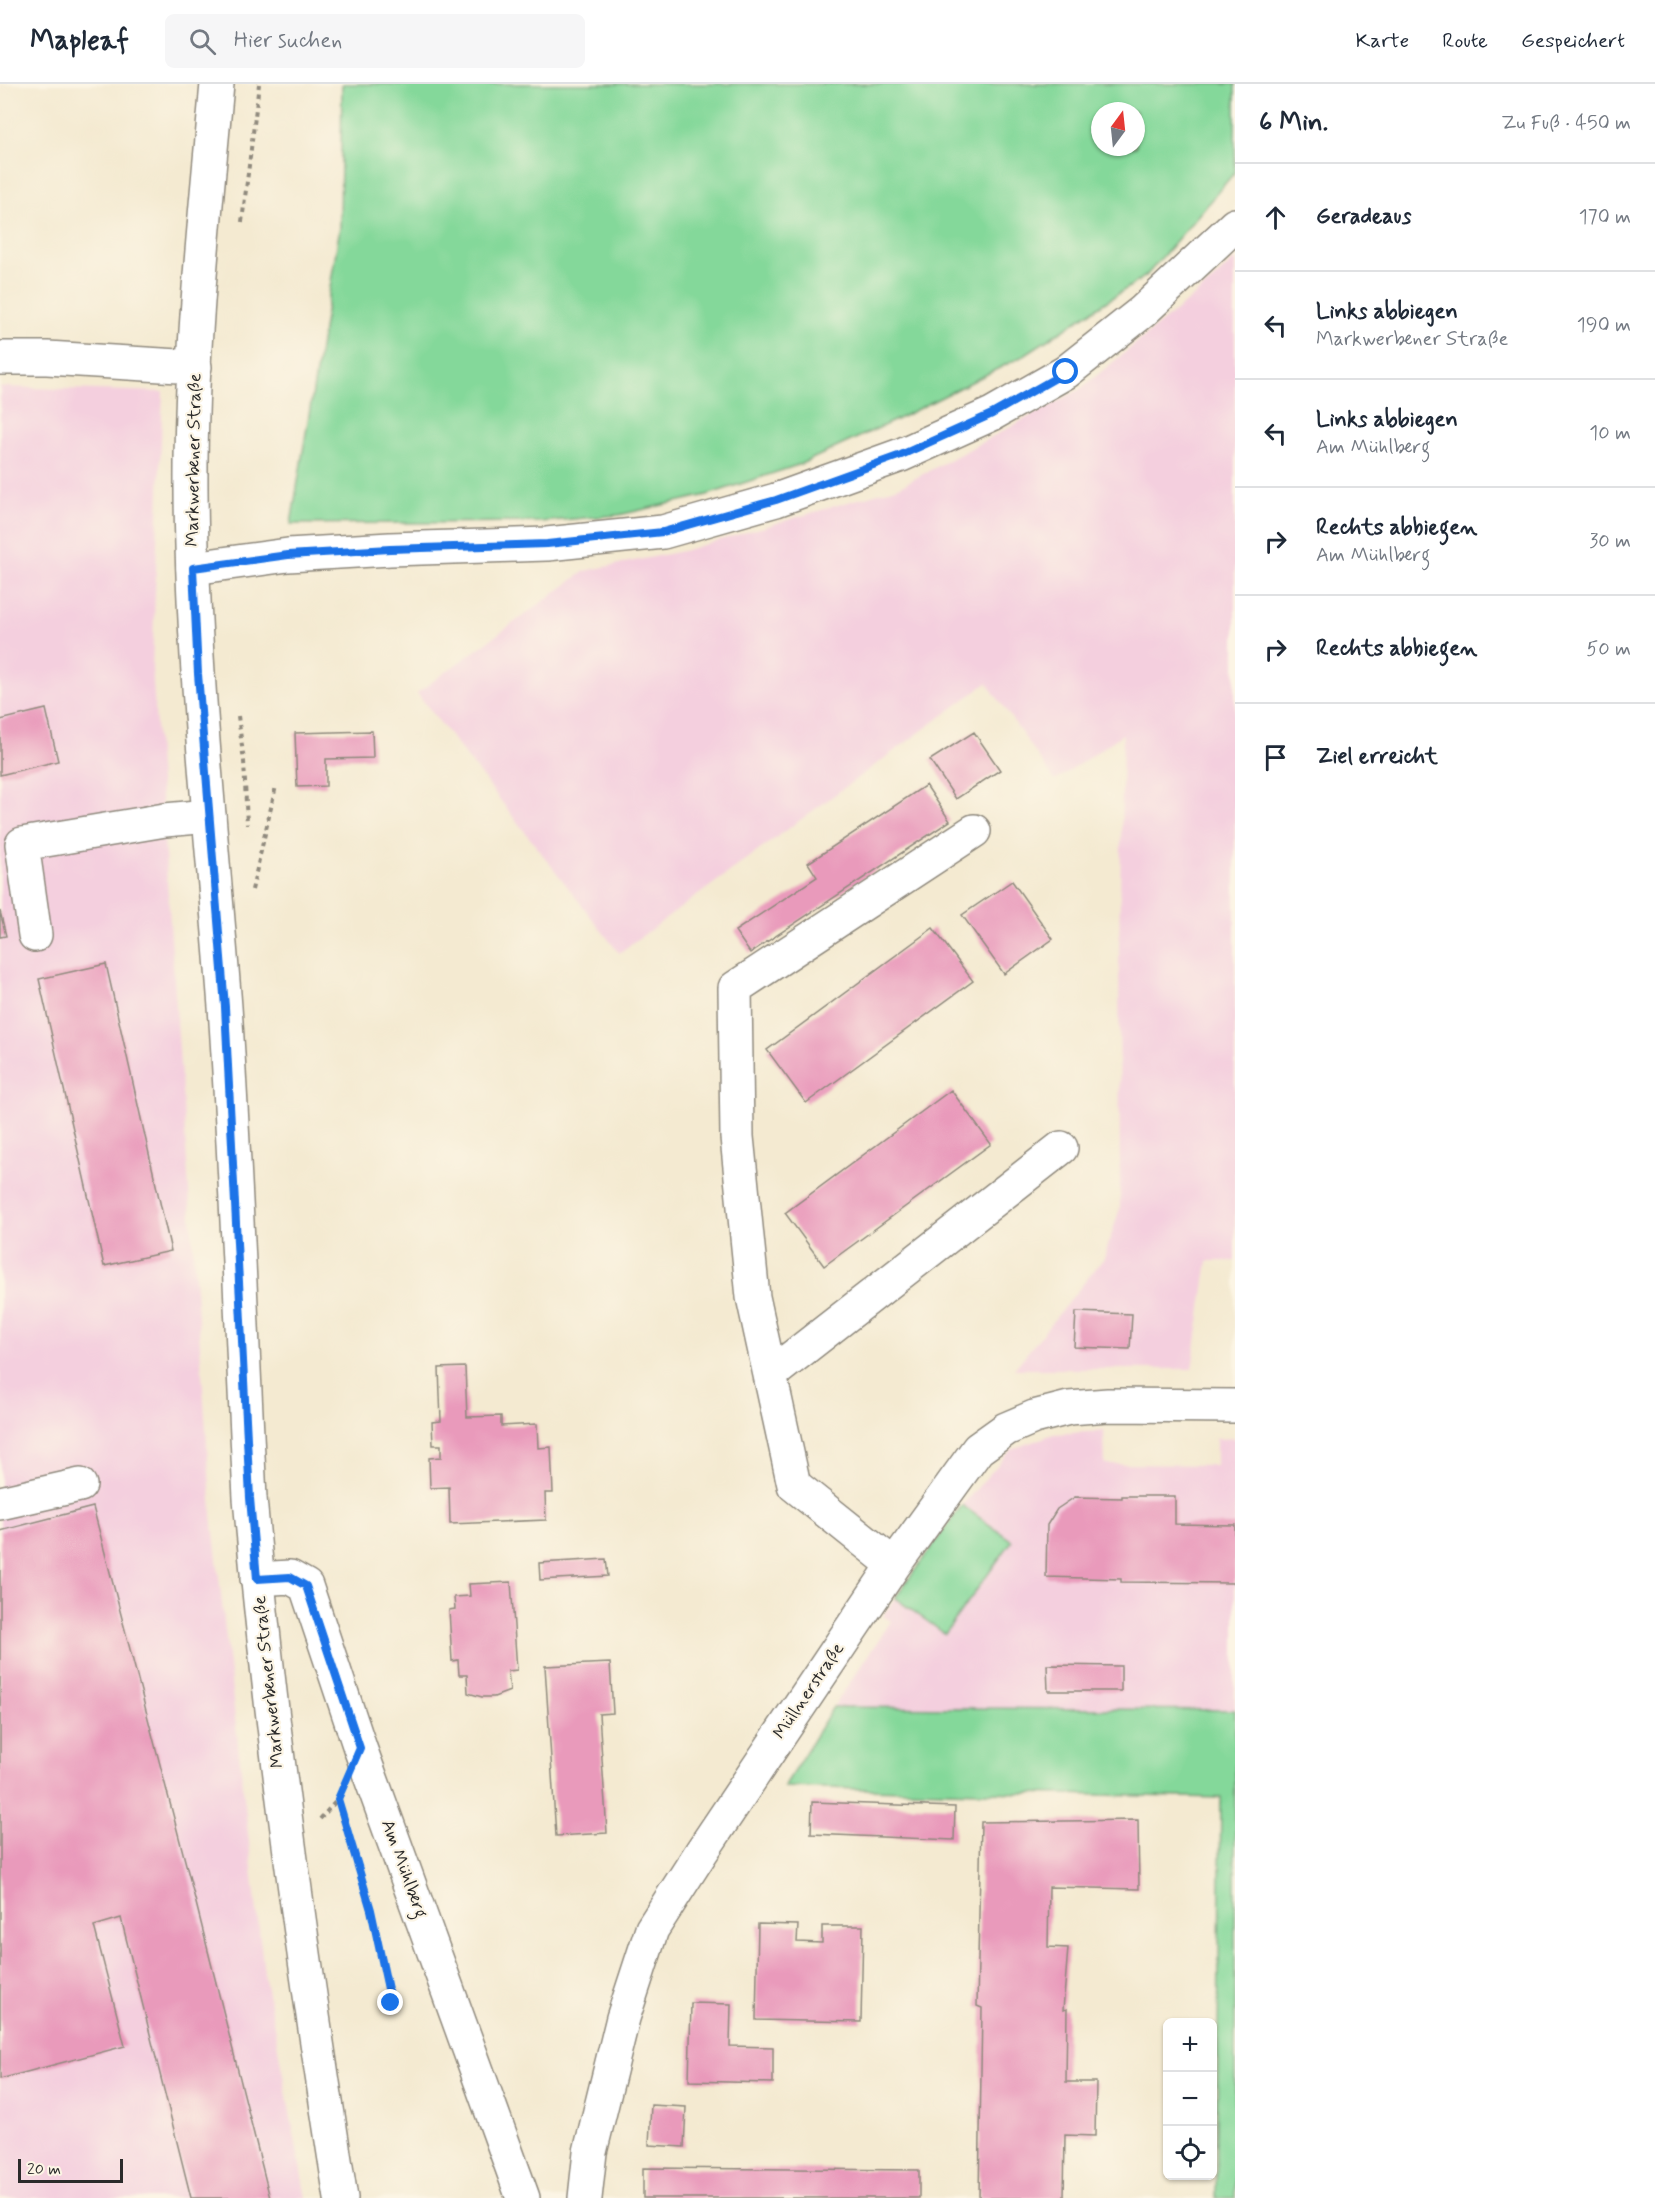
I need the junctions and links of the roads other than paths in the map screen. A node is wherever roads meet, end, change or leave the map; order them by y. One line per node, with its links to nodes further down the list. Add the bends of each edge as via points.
1 (217, 84): 4 (main road, Markwerbener Straße)
2 (1235, 225): 5 (main road, via 1142,312 1066,372 992,414 901,455 776,500 663,532 547,544 288,555)
3 (0, 358): 4 (main road)
4 (195, 367): 5 (main road, Markwerbener Straße, via 191,420)
5 (193, 568): 6 (main road, Markwerbener Straße)
6 (209, 816): 8 (main road, via 22,844); 15 (main road, Markwerbener Straße, via 225,1007)
7 (974, 831): 10 (main road, via 735,988 737,1137 753,1297)
8 (35, 935)
9 (1061, 1148): 10 (main road)
10 (770, 1375): 14 (main road, via 794,1485)
11 (1235, 1406): 14 (main road, Müllnerstraße, via 1069,1408 1006,1429 978,1449)
12 (80, 1485): 13 (main road)
13 (0, 1503)
14 (894, 1565): 18 (main road, Müllnerstraße, via 652,1929 620,2029 590,2152)
15 (257, 1579): 16 (main road, Markwerbener Straße, via 289,1853); 17 (main road, Am Mühlberg, via 290,1577 306,1586 360,1748)
16 (341, 2198)
17 (523, 2198)
18 (585, 2198)

